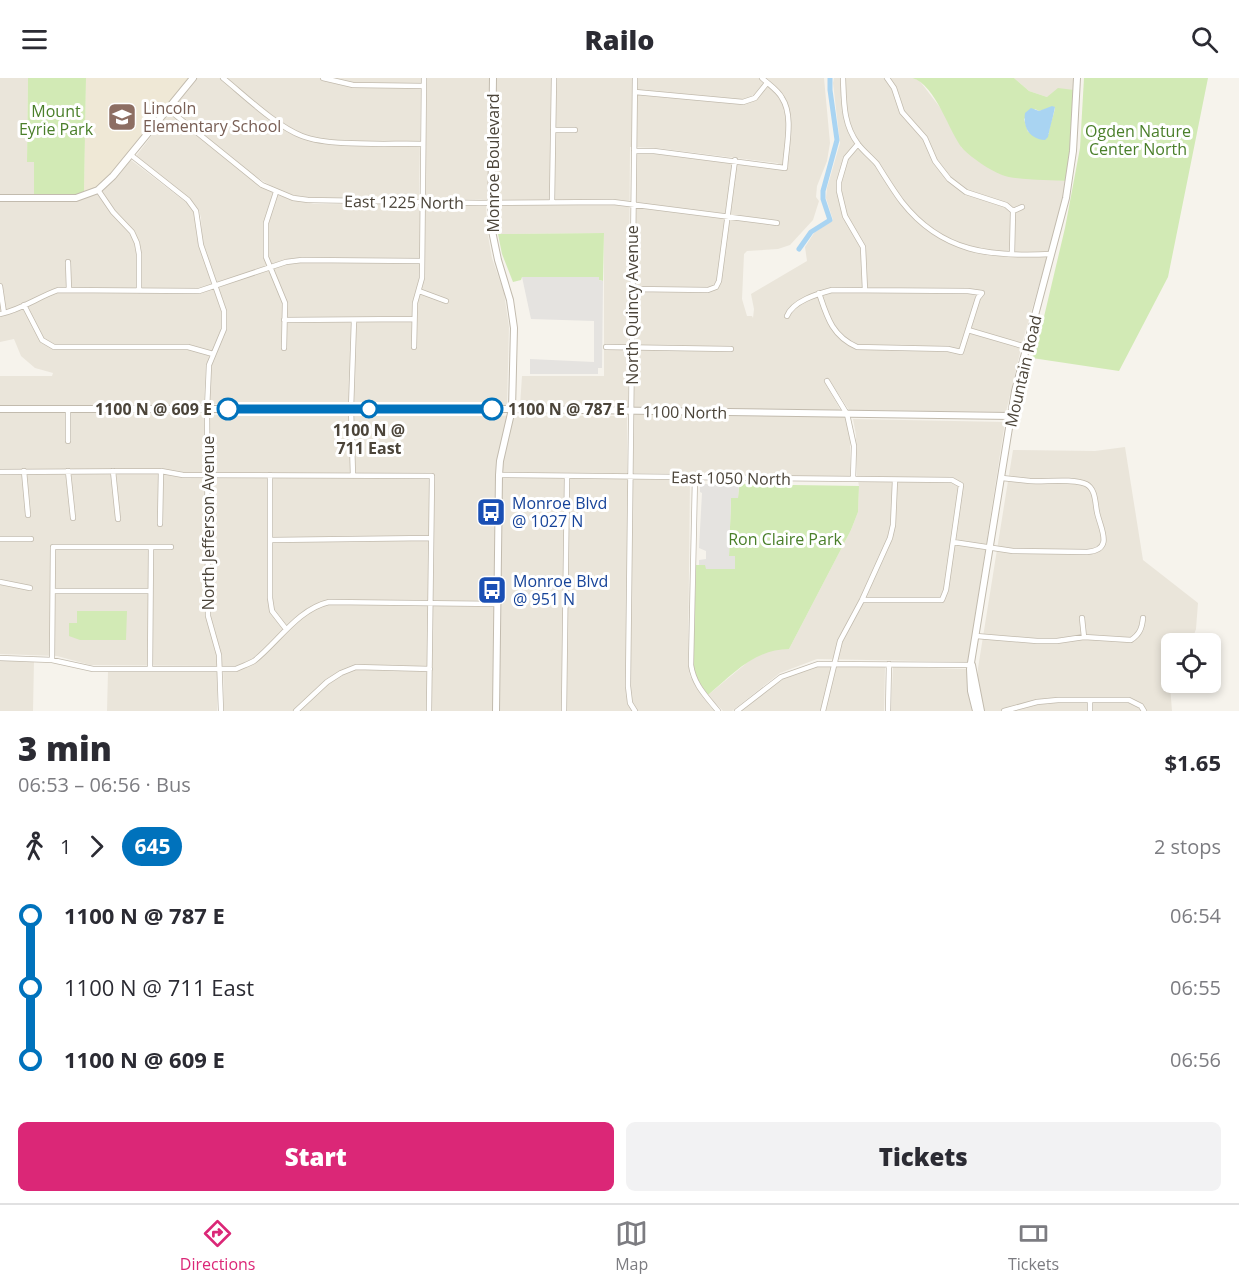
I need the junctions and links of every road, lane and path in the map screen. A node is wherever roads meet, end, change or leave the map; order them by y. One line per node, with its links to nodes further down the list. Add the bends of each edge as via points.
1 (193, 78): 15 (street)
2 (223, 78): 18 (street, via 285,127 303,136 334,142)
3 (323, 78): 13 (street, via 353,85)
4 (424, 78): 13 (street)
5 (493, 78): 28 (street, Monroe Boulevard)
6 (554, 78): 16 (street)
7 (635, 78): 14 (street, North Quincy Avenue)
8 (762, 78): 12 (street)
9 (843, 78): 19 (street, via 845,118)
10 (887, 78): 31 (street, via 902,112 925,138 949,179 966,192)
11 (1077, 78): 35 (street, Mountain Road, via 1070,177)
12 (768, 83): 14 (street, via 755,98 743,102); 22 (street, via 786,105 785,168)
13 (424, 86): 18 (street)
14 (635, 92): 20 (street, North Quincy Avenue)
15 (168, 109): 21 (street); 24 (street, East 1225 North)
16 (554, 130): 17 (street); 26 (street)
17 (575, 130)
18 (423, 144): 27 (street)
19 (858, 144): 34 (street, via 909,210 935,234 957,246); 42 (street, via 846,158 839,191 845,216 863,247)
20 (634, 151): 22 (street); 29 (street, North Quincy Avenue)
21 (131, 155): 23 (street); 40 (street, North Jefferson Avenue, via 188,200 196,212 201,245)
22 (735, 160): 32 (street)
23 (98, 190): 25 (street, via 76,198); 44 (street, via 137,243)
24 (276, 192): 27 (street, East 1225 North, via 308,200); 38 (street, via 266,223)
25 (0, 198)
26 (552, 202): 28 (street, East 1225 North); 29 (street, East 1225 North)
27 (422, 203): 28 (street, East 1225 North); 36 (street)
28 (491, 203): 67 (street, Monroe Boulevard, via 493,242 514,328)
29 (633, 204): 32 (street, East 1225 North); 41 (street, North Quincy Avenue)
30 (1022, 207): 31 (street)
31 (1013, 211): 34 (street)
32 (728, 216): 33 (street, East 1225 North); 41 (street, via 716,287)
33 (777, 224)
34 (1012, 254): 35 (street)
35 (1051, 254): 55 (street, Mountain Road)
36 (421, 261): 38 (street, via 302,260); 45 (street)
37 (68, 262): 43 (street)
38 (269, 268): 40 (street); 52 (street, via 285,303)
39 (0, 286): 49 (street)
40 (215, 286): 44 (street, via 199,291); 61 (street, North Jefferson Avenue, via 225,320)
41 (634, 289): 59 (street, North Quincy Avenue)
42 (865, 290): 46 (street); 54 (street, via 982,293)
43 (69, 291): 44 (street); 48 (street, via 58,290)
44 (139, 291)
45 (419, 291): 47 (street); 51 (street)
46 (819, 293): 50 (street, via 790,309); 54 (street, via 832,328 857,347 961,352)
47 (446, 301)
48 (24, 305): 49 (street); 61 (street, via 42,340 54,347 188,347)
49 (2, 314)
50 (787, 316)
51 (414, 319): 53 (street); 56 (street)
52 (284, 320): 53 (street); 58 (street)
53 (354, 320): 66 (street)
54 (968, 330): 55 (street)
55 (1026, 346): 70 (street, Mountain Road)
56 (414, 347)
57 (606, 347): 59 (street)
58 (284, 348)
59 (632, 348): 60 (street); 68 (street, North Quincy Avenue)
60 (731, 349)
61 (213, 354): 65 (street, North Jefferson Avenue, via 207,374)
62 (827, 381): 69 (street)
63 (0, 409): 64 (street, 1100 North)
64 (68, 409): 65 (street, 1100 North); 71 (street)
65 (207, 409): 66 (street, 1100 North); 77 (street, North Jefferson Avenue)
66 (351, 409): 67 (street, 1100 North); 80 (street)
67 (512, 409): 68 (street, 1100 North); 79 (street, Monroe Boulevard)
68 (632, 411): 69 (street, 1100 North); 82 (street, North Quincy Avenue)
69 (847, 414): 70 (street, 1100 North); 85 (street, via 854,446)
70 (1011, 416): 84 (street, Mountain Road)
71 (68, 441)
72 (24, 471): 73 (street); 76 (street); 87 (street)
73 (68, 471): 74 (street); 88 (street)
74 (113, 471): 75 (street); 89 (street)
75 (161, 471): 77 (street); 90 (street)
76 (0, 472)
77 (207, 475): 78 (street); 118 (street, North Jefferson Avenue, via 208,616)
78 (270, 475): 80 (street); 94 (street)
79 (499, 475): 81 (street, East 1050 North); 105 (street, Monroe Boulevard)
80 (353, 476): 91 (street, via 432,476)
81 (567, 476): 82 (street, East 1050 North); 124 (street)
82 (631, 476): 83 (street, East 1050 North); 125 (street, North Quincy Avenue, via 628,686)
83 (694, 477): 85 (street, East 1050 North); 126 (street, via 693,676)
84 (1002, 478): 98 (street, Mountain Road); 98 (street, via 1089,485 1104,541 1096,550 1087,552)
85 (853, 479): 86 (street, East 1050 North)
86 (895, 480): 95 (street, East 1050 North, via 952,480 961,485); 103 (street, via 890,538)
87 (28, 515)
88 (73, 518)
89 (118, 519)
90 (160, 524)
91 (431, 538): 94 (street); 104 (street)
92 (0, 539): 93 (street)
93 (31, 539)
94 (271, 540): 108 (street, via 272,611)
95 (953, 542): 98 (street); 103 (street, via 942,600)
96 (151, 547): 97 (street); 101 (street, via 53,547); 102 (street)
97 (171, 547)
98 (991, 548): 109 (street, Mountain Road)
99 (0, 582): 100 (street)
100 (30, 588)
101 (53, 591): 102 (street); 112 (street)
102 (150, 591): 116 (street)
103 (862, 600): 113 (street, via 840,641)
104 (430, 603): 105 (street); 108 (street, via 329,602 318,605); 117 (street)
105 (498, 604): 123 (street, Monroe Boulevard)
106 (1082, 618): 110 (street)
107 (1143, 618): 110 (street, via 1142,629 1131,640)
108 (286, 629): 118 (street, via 253,662 237,669)
109 (976, 636): 110 (street, via 1037,641); 115 (street, Mountain Road)
110 (1084, 637)
111 (0, 657): 112 (street)
112 (52, 660): 116 (street, via 93,669)
113 (834, 663): 114 (street); 127 (street, via 799,669 782,677); 128 (street)
114 (890, 664): 115 (street); 129 (street)
115 (972, 665): 130 (street, Mountain Road, via 970,691); 131 (street, Mountain Road)
116 (150, 669): 118 (street)
117 (430, 669): 121 (street, via 356,667 327,682); 122 (street)
118 (220, 670): 120 (street, North Jefferson Avenue)
119 (1090, 700): 132 (street, via 1037,702); 133 (street); 134 (street, via 1129,700)
120 (221, 711)
121 (296, 711)
122 (429, 711)
123 (496, 711)
124 (564, 711)
125 (635, 711)
126 (718, 711)
127 (737, 711)
128 (823, 711)
129 (888, 711)
130 (976, 711)
131 (981, 711)
132 (1004, 711)
133 (1090, 711)
134 (1144, 711)

